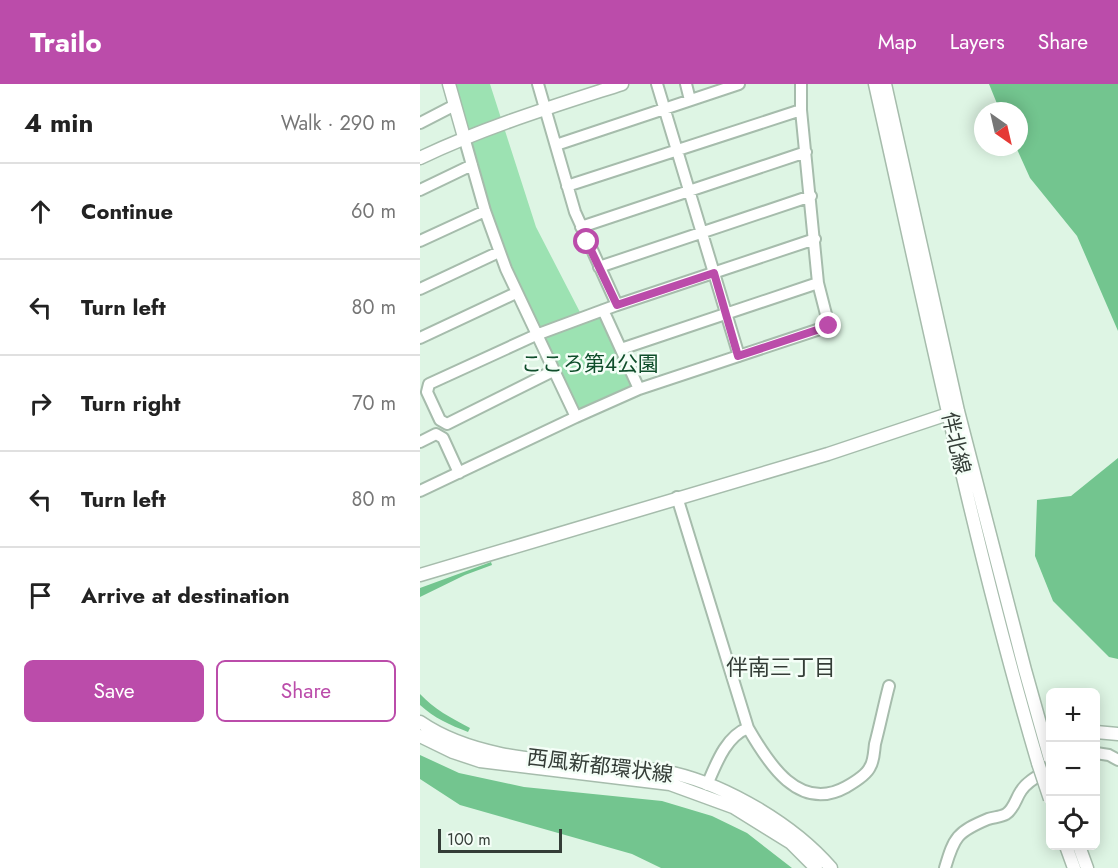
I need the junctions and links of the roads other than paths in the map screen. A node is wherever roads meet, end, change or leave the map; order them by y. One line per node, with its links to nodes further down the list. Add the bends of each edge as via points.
1 (449, 84): 11 (street)
2 (538, 84): 13 (street)
3 (622, 84): 13 (street)
4 (657, 84): 12 (street)
5 (686, 84): 10 (street)
6 (739, 84): 10 (street)
7 (801, 84): 14 (street)
8 (875, 84): 46 (street, 伴北線)
9 (885, 84): 46 (street, 伴北線)
10 (690, 100): 12 (street)
11 (455, 105): 15 (street); 16 (street)
12 (664, 108): 17 (street); 18 (street)
13 (545, 109): 16 (street); 17 (street)
14 (801, 110): 18 (street); 19 (street)
15 (420, 123)
16 (464, 137): 20 (street); 21 (street)
17 (555, 145): 22 (street)
18 (677, 150): 22 (street); 24 (street)
19 (806, 152): 24 (street); 25 (street)
20 (420, 158)
21 (472, 165): 23 (street); 26 (street)
22 (567, 186): 27 (street)
23 (420, 190)
24 (689, 191): 27 (street); 28 (street)
25 (811, 196): 28 (street); 29 (street)
26 (485, 211): 30 (street); 31 (street)
27 (581, 227): 32 (street)
28 (702, 232): 32 (street); 33 (street)
29 (815, 239): 33 (street); 34 (street)
30 (420, 241)
31 (499, 252): 35 (street); 36 (street)
32 (599, 267): 37 (street)
33 (714, 273): 37 (street); 39 (street)
34 (818, 283): 39 (street); 43 (street, via 829,326)
35 (420, 289)
36 (516, 292): 40 (street); 41 (street)
37 (617, 305): 38 (street)
38 (603, 310): 40 (street); 42 (street)
39 (725, 314): 42 (street); 43 (street)
40 (536, 335): 44 (street); 44 (street, via 429,384 427,392 440,420 447,424)
41 (420, 338)
42 (621, 349): 45 (street)
43 (738, 356): 45 (street)
44 (554, 370): 47 (street)
45 (639, 389): 47 (street)
46 (954, 412): 51 (street, via 828,454); 59 (street, 伴北線)
47 (576, 417): 49 (street)
48 (420, 442): 49 (street, via 436,434 443,438)
49 (459, 473): 50 (street)
50 (420, 492)
51 (677, 497): 52 (street); 55 (street)
52 (420, 575)
53 (889, 686): 55 (street, via 870,768 837,792 810,793 794,786 776,771)
54 (420, 722): 64 (street, 西風新都環状線, via 458,743 486,751 672,773)
55 (748, 728): 64 (street, via 740,731 724,750)
56 (1100, 732): 57 (street)
57 (1118, 734)
58 (420, 736): 67 (street, 西風新都環状線, via 480,761 670,784 704,795 733,807 791,843)
59 (1042, 738): 61 (street, 伴北線)
60 (1100, 754): 62 (street)
61 (1046, 760)
62 (1118, 760)
63 (1046, 772): 69 (street, via 1021,790 1006,815 991,818 960,835 953,842)
64 (707, 785): 68 (street, 西風新都環状線, via 764,812 798,835)
65 (1067, 850): 70 (street)
66 (1080, 850): 71 (street)
67 (816, 868)
68 (831, 868)
69 (945, 868)
70 (1074, 868)
71 (1087, 868)

